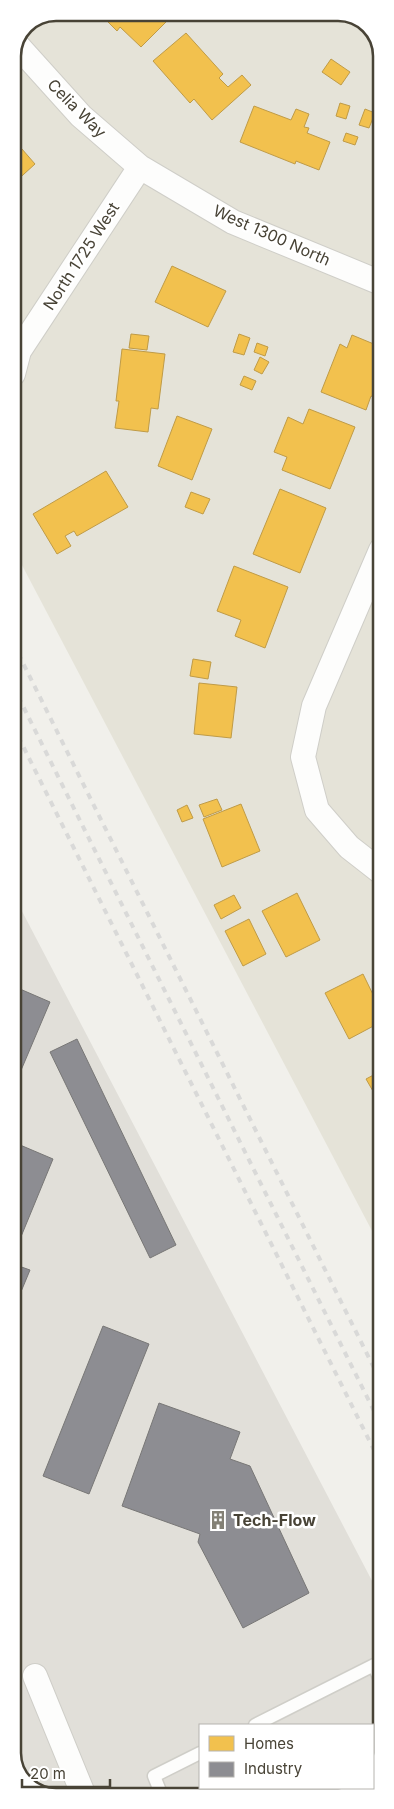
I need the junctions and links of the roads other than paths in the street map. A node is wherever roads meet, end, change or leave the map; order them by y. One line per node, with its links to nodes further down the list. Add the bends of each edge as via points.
1 (22, 50): 2 (street, Celia Way, via 81,116)
2 (140, 167): 3 (street, West 1300 North, via 233,222); 4 (street, North 1725 West)
3 (372, 279)
4 (21, 348)
5 (372, 570): 6 (street, via 314,706 303,757 317,810 349,847)
6 (372, 865)
7 (373, 1666): 9 (lane)
8 (35, 1676): 11 (street)
9 (257, 1724)
10 (199, 1754): 12 (lane, via 154,1776)
11 (81, 1788)
12 (159, 1788)

